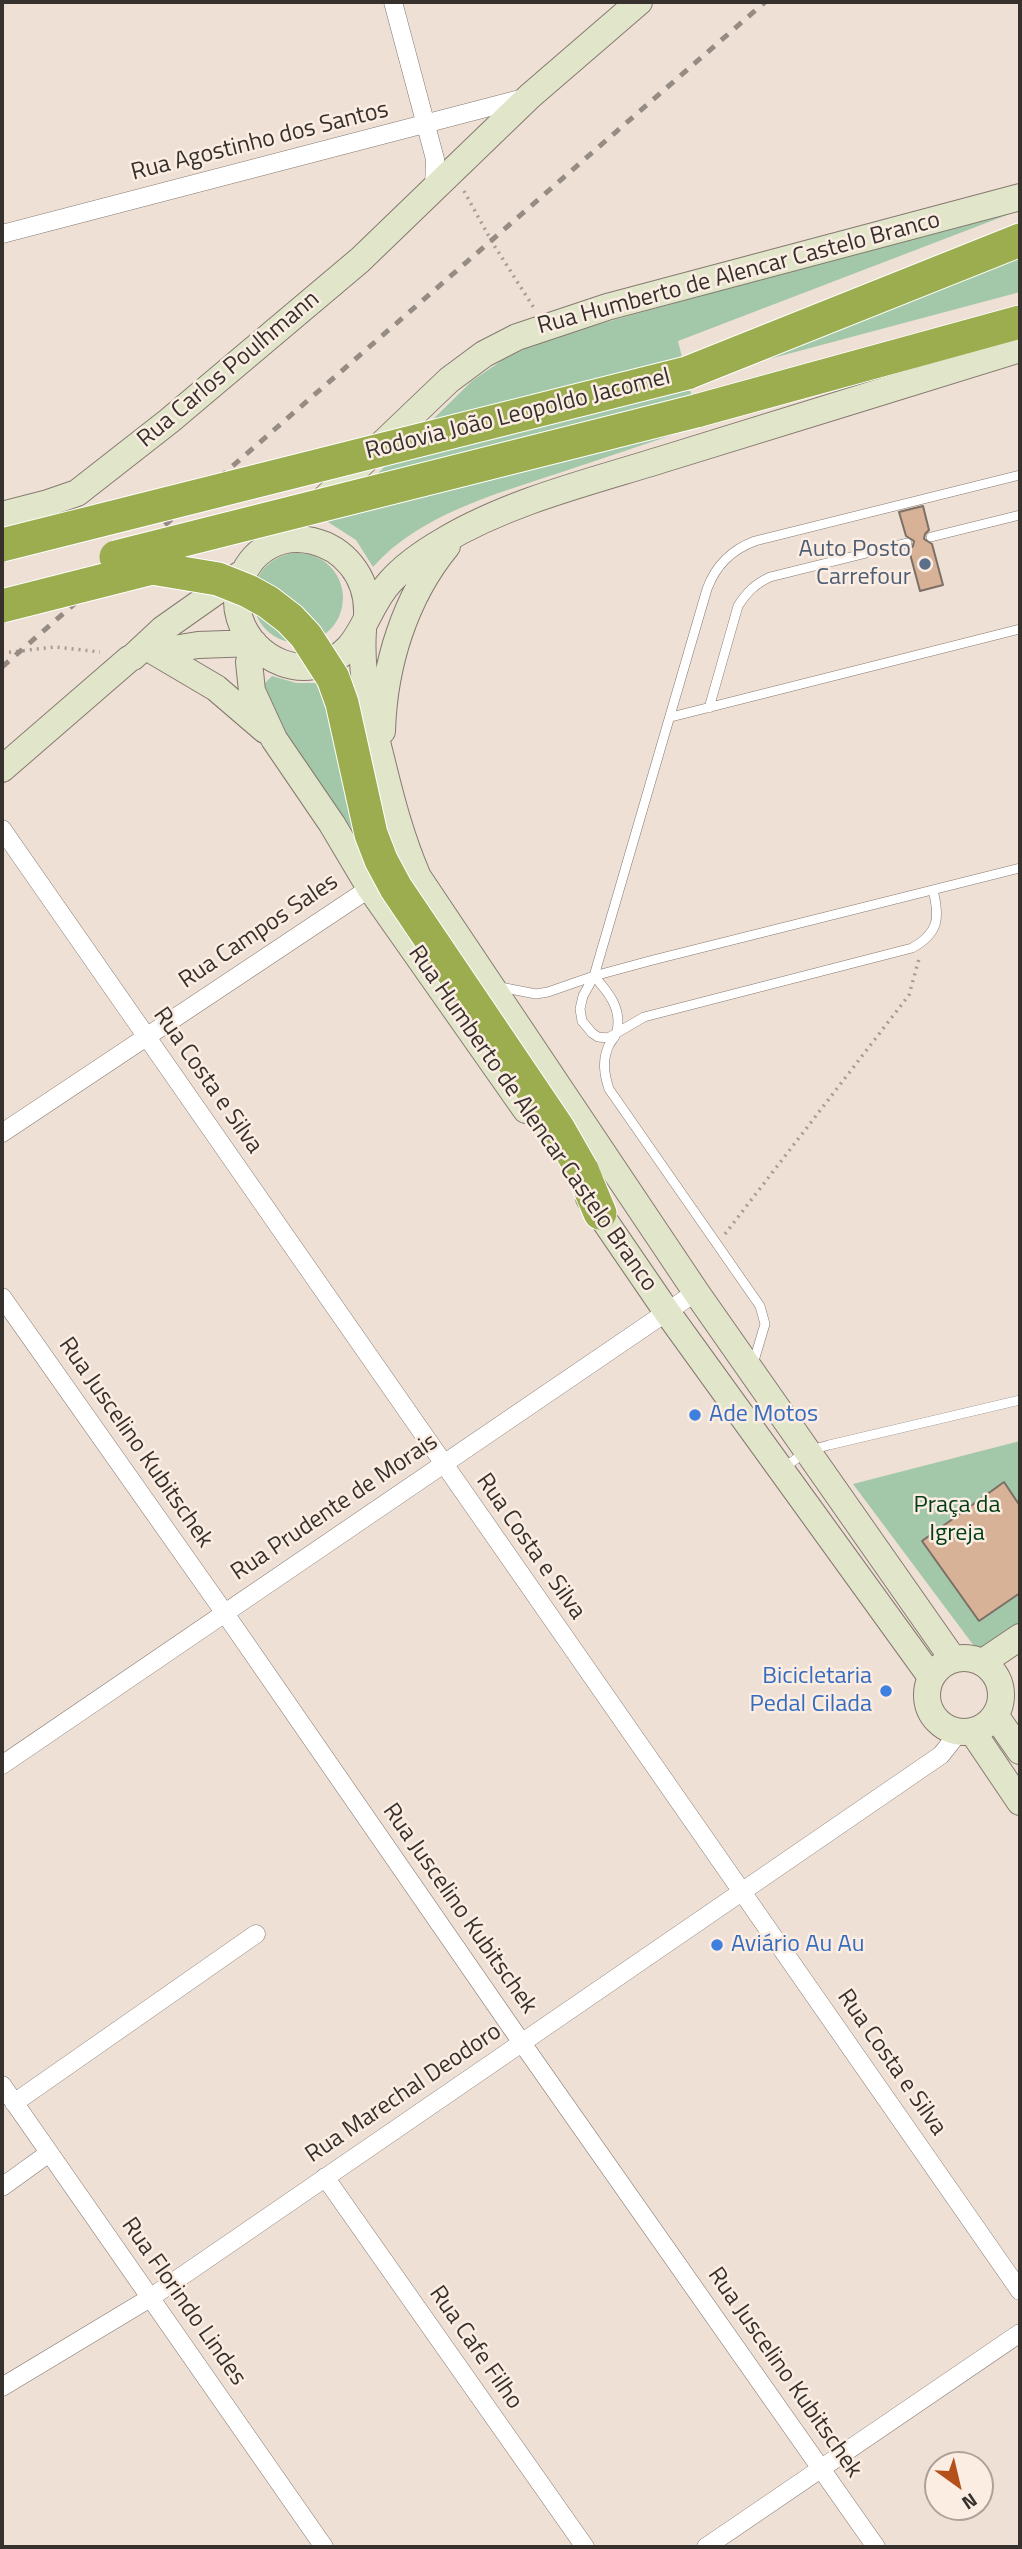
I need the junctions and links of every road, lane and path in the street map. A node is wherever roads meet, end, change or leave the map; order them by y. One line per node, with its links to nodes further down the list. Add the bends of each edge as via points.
1 (393, 2): 4 (street)
2 (639, 2): 3 (main road, Rua Carlos Poulhmann)
3 (530, 96): 4 (street, Rua Agostinho dos Santos); 5 (main road, Rua Carlos Poulhmann)
4 (425, 125): 5 (street); 7 (street, Rua Agostinho dos Santos)
5 (444, 180): 10 (path, via 492,242); 13 (main road, Rua Carlos Poulhmann, via 360,260 242,361 76,492)
6 (1020, 197): 10 (main road, Rua Humberto de Alencar Castelo Branco)
7 (2, 234)
8 (1020, 240): 19 (highway, Rodovia João Leopoldo Jacomel, bridge, via 687,373)
9 (1020, 321): 21 (highway, Rodovia João Leopoldo Jacomel, bridge, via 696,411)
10 (545, 326): 17 (main road, Rua Humberto de Alencar Castelo Branco, via 500,344 464,367)
11 (1020, 349): 15 (main road, via 568,489)
12 (1020, 475): 29 (lane, via 755,541 735,550 709,582)
13 (2, 515)
14 (1020, 515): 16 (lane)
15 (460, 532): 23 (main road, via 388,583); 31 (main road, via 428,572 408,607 389,670)
16 (931, 537)
17 (281, 541): 20 (main road, via 267,548); 23 (main road, via 318,541 334,549 360,576 368,597)
18 (907, 543): 28 (lane, via 758,583 738,606)
19 (2, 545)
20 (245, 571): 25 (main road, via 239,587 239,617); 27 (main road, via 163,629)
21 (2, 586)
22 (2, 606): 43 (highway, bridge, via 152,568 218,579 248,591 290,619 333,678 381,860 558,1128)
23 (365, 623): 25 (main road, via 356,642 317,666 287,666); 31 (main road, Rua Humberto de Alencar Castelo Branco, via 362,665)
24 (1020, 629): 28 (lane)
25 (254, 643): 27 (main road, via 205,645); 30 (main road, Rua Humberto de Alencar Castelo Branco, via 249,662 251,683)
26 (2, 653): 27 (path, via 55,647)
27 (139, 656): 30 (main road, via 216,688); 32 (main road)
28 (709, 708): 29 (lane)
29 (671, 717): 38 (lane)
30 (274, 738): 35 (main road, Rua Humberto de Alencar Castelo Branco)
31 (381, 758): 39 (main road, Rua Humberto de Alencar Castelo Branco, via 396,819 418,877)
32 (2, 769)
33 (2, 829): 41 (street, Rua Costa e Silva)
34 (1020, 868): 36 (lane)
35 (370, 888): 41 (street, Rua Campos Sales); 43 (main road, Rua Humberto de Alencar Castelo Branco)
36 (933, 890): 37 (lane, via 936,925); 38 (lane)
37 (924, 942): 40 (lane, via 899,953 644,1017); 44 (path, via 909,995)
38 (594, 976): 39 (lane, via 536,994); 40 (lane, via 615,1003); 40 (lane, via 581,1003 582,1021 598,1037)
39 (491, 985): 45 (main road, Rua Humberto de Alencar Castelo Branco)
40 (617, 1034): 44 (lane, via 604,1059 609,1089)
41 (146, 1036): 42 (street, Rua Campos Sales); 51 (street, Rua Costa e Silva)
42 (2, 1133)
43 (600, 1213): 47 (main road, Rua Humberto de Alencar Castelo Branco)
44 (716, 1243): 48 (lane, via 763,1315 763,1334)
45 (696, 1292): 47 (street, Rua Prudente de Morais); 48 (main road, Rua Humberto de Alencar Castelo Branco)
46 (2, 1297): 53 (street, Rua Juscelino Kubitschek)
47 (667, 1312): 51 (street, Rua Prudente de Morais); 52 (main road, Rua Humberto de Alencar Castelo Branco)
48 (751, 1371): 50 (main road, Rua Humberto de Alencar Castelo Branco)
49 (1020, 1400): 50 (lane)
50 (807, 1451): 52 (lane); 55 (main road, Rua Humberto de Alencar Castelo Branco)
51 (442, 1464): 53 (street, Rua Prudente de Morais); 63 (street, Rua Costa e Silva)
52 (781, 1470): 57 (main road, Rua Humberto de Alencar Castelo Branco)
53 (224, 1612): 61 (street, Rua Prudente de Morais); 65 (street, Rua Juscelino Kubitschek)
54 (1020, 1637): 56 (main road)
55 (953, 1659): 56 (main road); 57 (main road)
56 (983, 1662): 58 (main road, via 995,1674)
57 (931, 1677): 59 (main road, via 927,1695 931,1712 943,1725)
58 (1005, 1700): 59 (main road, via 985,1725); 60 (main road)
59 (966, 1731): 62 (main road); 63 (street, Rua Marechal Deodoro, via 941,1755)
60 (1020, 1751)
61 (2, 1765)
62 (1020, 1802)
63 (742, 1893): 65 (street, Rua Marechal Deodoro); 71 (street, Rua Costa e Silva)
64 (256, 1934): 67 (street)
65 (522, 2043): 69 (street, Rua Marechal Deodoro); 75 (street, Rua Juscelino Kubitschek)
66 (2, 2085): 67 (street, Rua Florindo Lindes)
67 (14, 2103): 68 (street, Rua Florindo Lindes)
68 (49, 2153): 70 (street); 72 (street, Rua Florindo Lindes)
69 (326, 2177): 72 (street, Rua Marechal Deodoro); 77 (street, Rua Cafe Filho)
70 (2, 2187)
71 (1020, 2291)
72 (150, 2298): 74 (street, Rua Marechal Deodoro); 76 (street, Rua Florindo Lindes)
73 (1020, 2333): 75 (street)
74 (2, 2387)
75 (822, 2469): 78 (street); 79 (street, Rua Juscelino Kubitschek)
76 (324, 2547)
77 (585, 2547)
78 (706, 2547)
79 (876, 2547)

